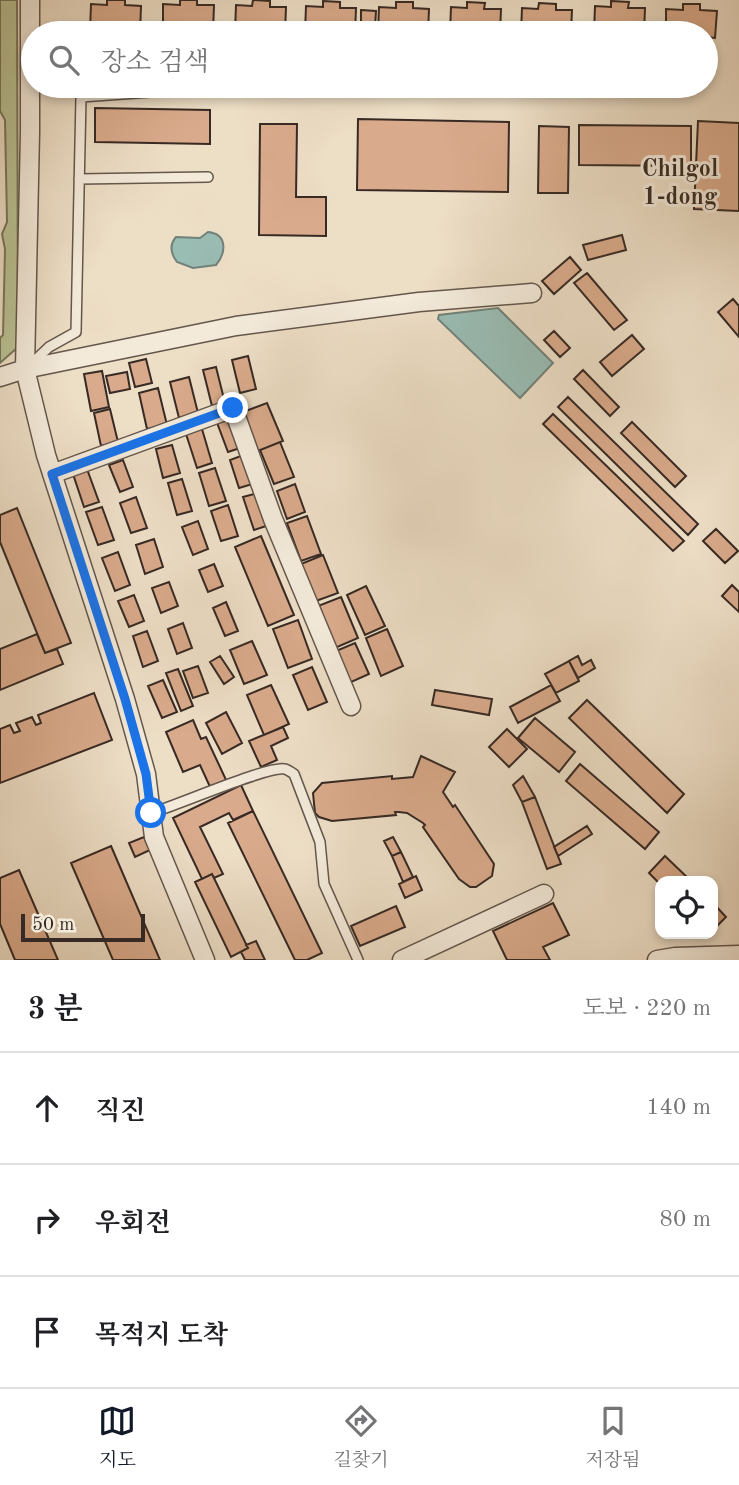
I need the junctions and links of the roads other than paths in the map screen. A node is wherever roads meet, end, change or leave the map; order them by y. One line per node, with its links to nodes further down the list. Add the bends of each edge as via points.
1 (30, 0): 2 (street)
2 (30, 21)
3 (30, 98): 8 (street)
4 (81, 98): 6 (lane)
5 (208, 177): 6 (lane)
6 (79, 179): 8 (lane, via 76,332 49,347)
7 (533, 293): 8 (street, via 419,302 236,326)
8 (25, 369): 9 (street); 10 (street)
9 (0, 377)
10 (52, 474): 11 (street, via 233,408 273,519); 12 (street, via 125,699 146,774)
11 (351, 706)
12 (151, 813): 15 (street, via 154,837); 16 (lane, via 266,770 284,768 294,774 320,842 324,884)
13 (544, 894): 17 (street)
14 (739, 955): 18 (street)
15 (205, 960)
16 (358, 960)
17 (402, 960)
18 (657, 960)

